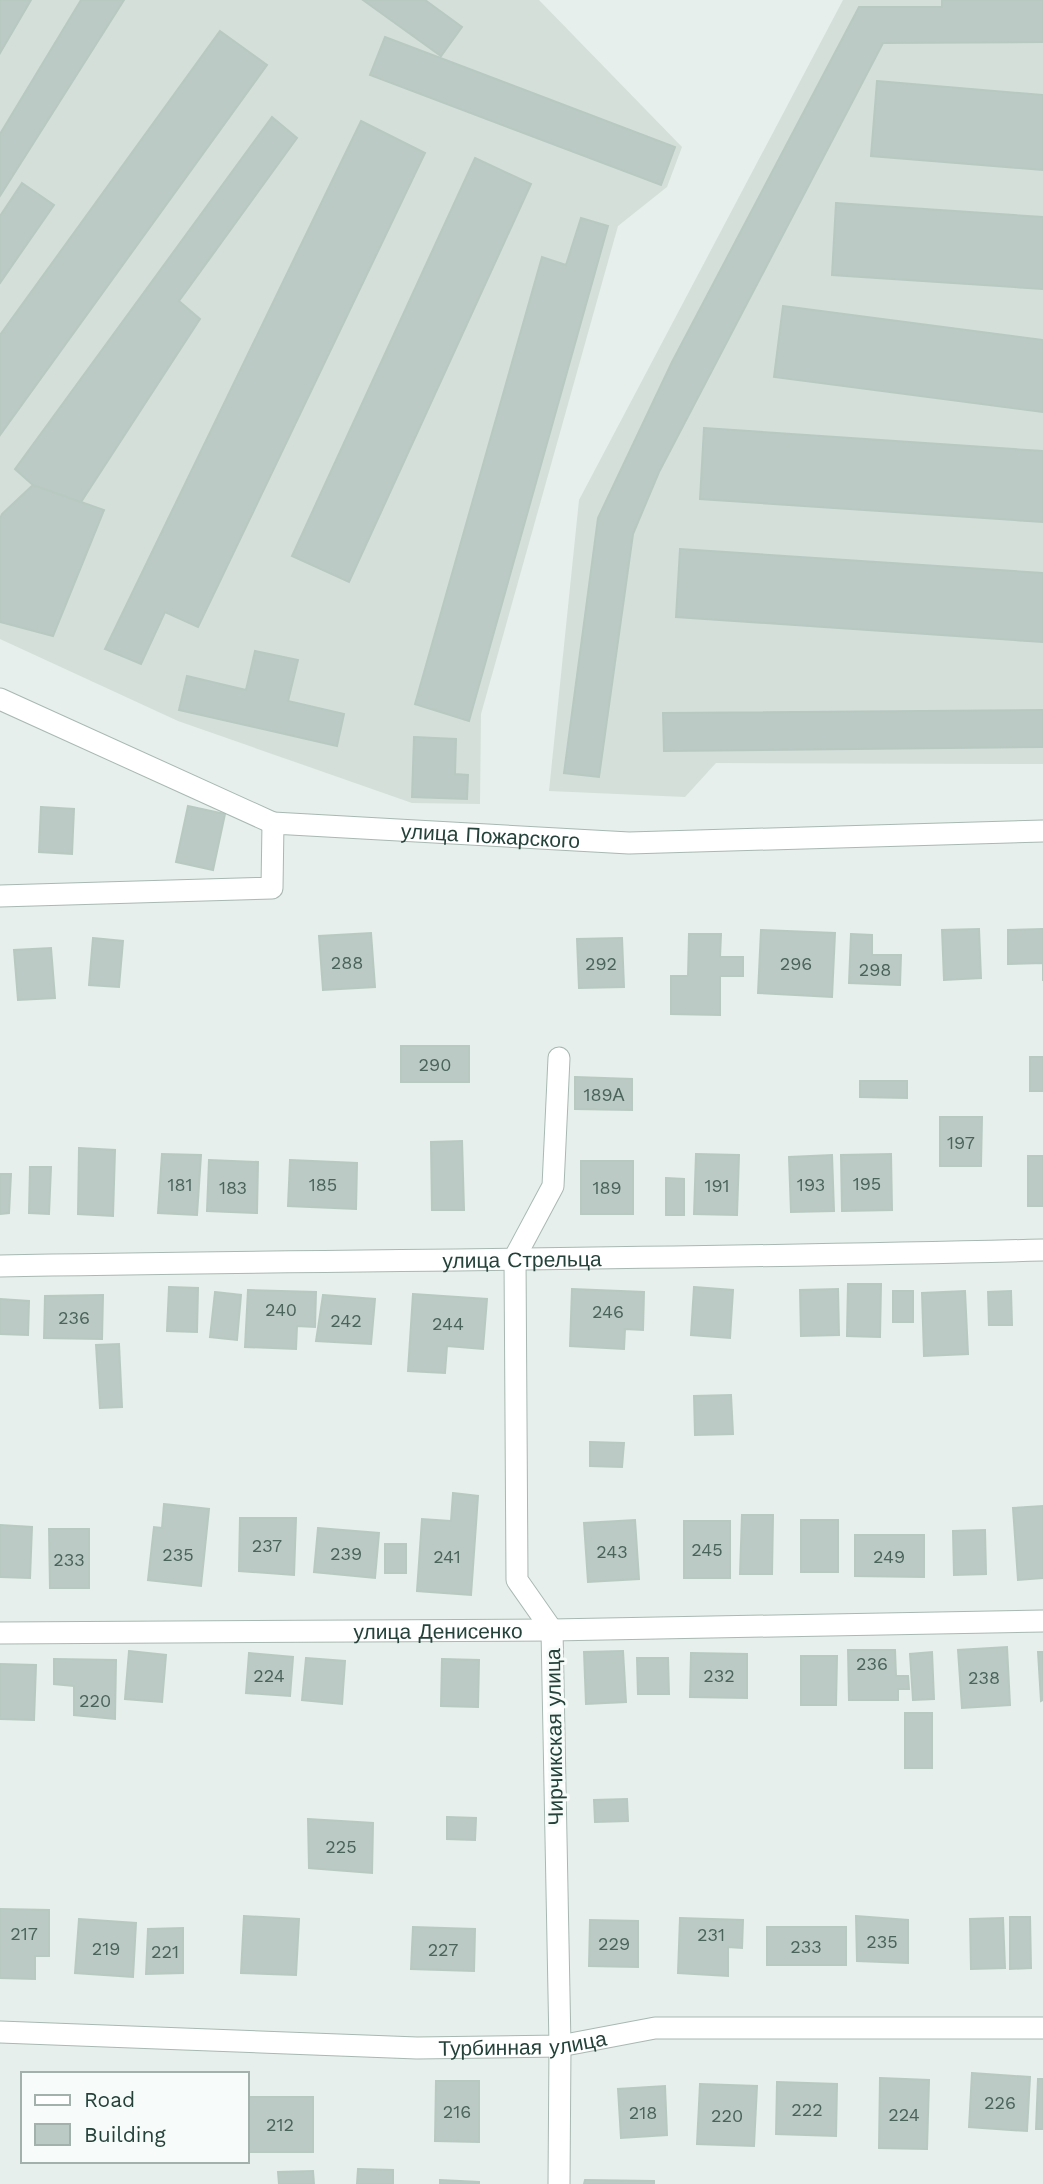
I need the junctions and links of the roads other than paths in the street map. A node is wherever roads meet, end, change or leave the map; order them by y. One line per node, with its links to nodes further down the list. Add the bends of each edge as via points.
1 (0, 699): 2 (street)
2 (273, 823): 3 (street, улица Пожарского, via 629,843); 4 (street, via 272,888)
3 (1043, 831)
4 (0, 896)
5 (559, 1058): 7 (street, Чирчикская улица, via 553,1186)
6 (1043, 1250): 7 (street, улица Стрельца)
7 (515, 1258): 8 (street, улица Стрельца); 10 (street, Чирчикская улица, via 517,1580)
8 (0, 1266)
9 (1043, 1621): 10 (street, улица Денисенко)
10 (552, 1630): 11 (street, улица Денисенко); 14 (street, Чирчикская улица)
11 (0, 1633)
12 (1043, 2028): 14 (street, Турбинная улица, via 655,2028)
13 (0, 2032): 14 (street, Турбинная улица, via 417,2048)
14 (560, 2046): 15 (street, Чирчикская улица)
15 (559, 2184)

